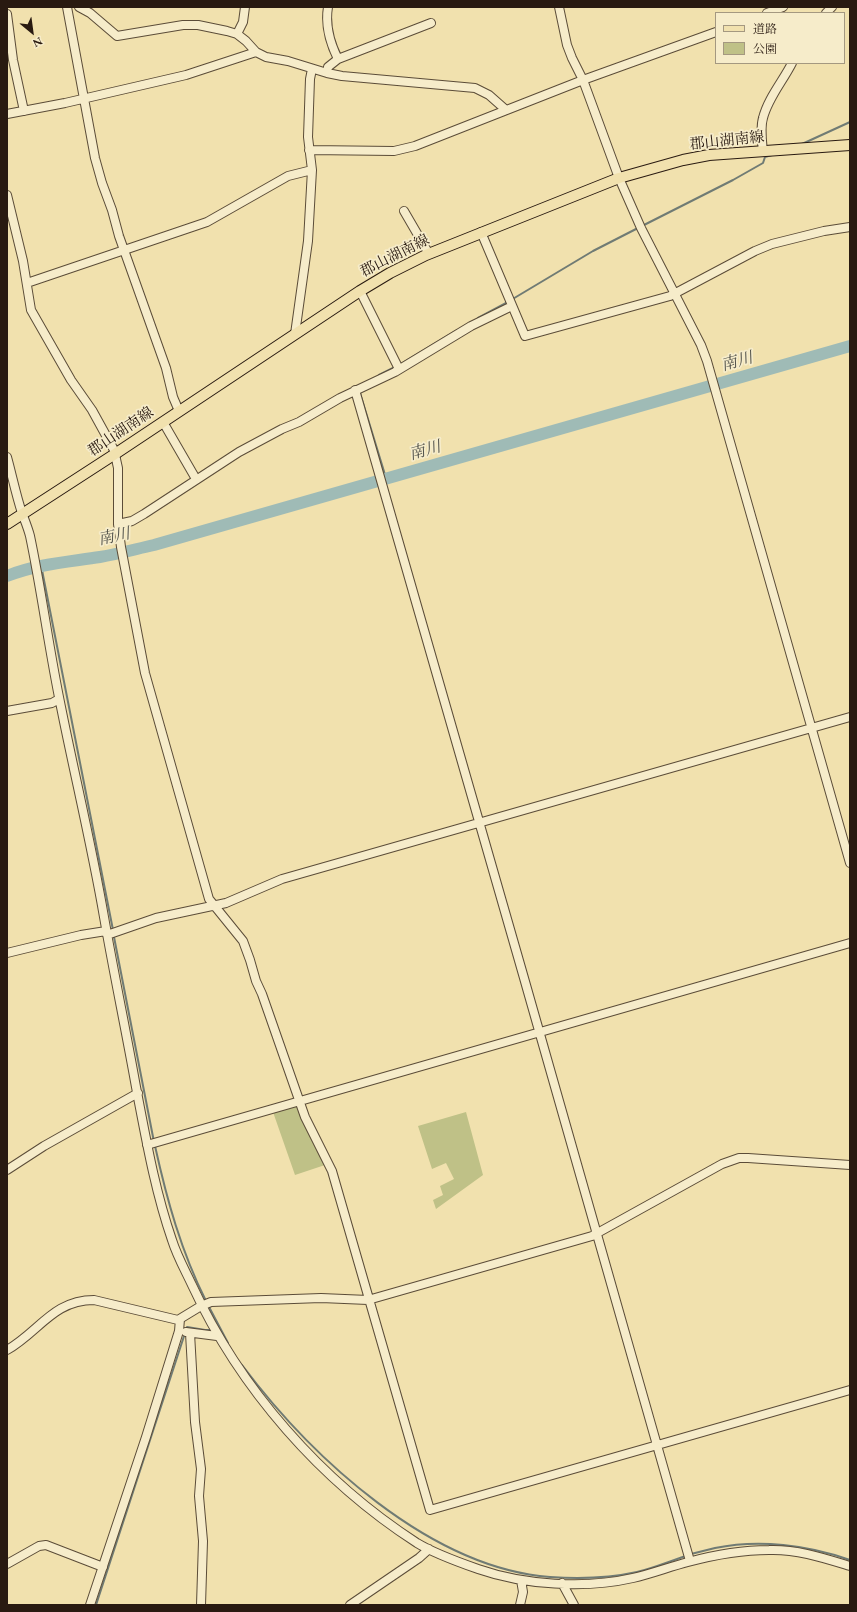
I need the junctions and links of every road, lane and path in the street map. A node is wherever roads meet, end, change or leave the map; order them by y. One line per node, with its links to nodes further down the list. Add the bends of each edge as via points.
1 (67, 7): 18 (street)
2 (78, 7): 11 (street, via 90,13 117,36 183,24)
3 (245, 7): 11 (street, via 243,22)
4 (328, 7): 13 (street, via 327,23 332,48)
5 (559, 7): 17 (street, via 567,45)
6 (783, 7): 7 (street)
7 (770, 12)
8 (7, 14): 20 (street, via 13,60)
9 (431, 23): 13 (street)
10 (715, 32): 17 (street)
11 (237, 34): 12 (street)
12 (256, 52): 15 (street, via 271,59 288,61); 18 (street, via 186,75)
13 (338, 59): 16 (street, via 328,67)
14 (791, 64): 24 (street, via 763,117)
15 (312, 69): 16 (street); 23 (street)
16 (327, 73): 19 (street, via 475,88 489,95)
17 (583, 80): 19 (street); 26 (street)
18 (84, 98): 20 (street); 31 (street, via 95,158)
19 (506, 110): 23 (street, via 399,150)
20 (24, 111): 21 (street)
21 (7, 115)
22 (850, 145): 24 (main road, 郡山湖南線)
23 (309, 150): 25 (street)
24 (763, 152): 26 (main road, 郡山湖南線, via 709,155)
25 (312, 170): 31 (street, via 288,176 207,222); 37 (street, via 308,241)
26 (619, 178): 30 (main road, 郡山湖南線); 35 (street)
27 (7, 194): 33 (street)
28 (404, 211): 32 (street)
29 (850, 227): 35 (street, via 772,244)
30 (481, 232): 32 (main road, 郡山湖南線); 36 (street)
31 (124, 250): 33 (street); 40 (street)
32 (429, 254): 34 (main road, 郡山湖南線, via 390,272)
33 (27, 283): 42 (street, via 31,310 40,328 92,410)
34 (360, 291): 37 (main road, 郡山湖南線); 38 (street)
35 (674, 294): 36 (street, via 525,336); 51 (street, via 700,345 712,378)
36 (512, 306): 38 (street, via 470,326)
37 (295, 334): 40 (main road, 郡山湖南線)
38 (399, 369): 39 (street)
39 (355, 390): 44 (street, via 239,452); 52 (street)
40 (179, 411): 41 (main road, 郡山湖南線)
41 (164, 422): 42 (main road, 郡山湖南線); 44 (street)
42 (115, 454): 45 (main road, 郡山湖南線); 47 (street, via 118,468)
43 (7, 457): 45 (street)
44 (196, 479): 47 (street, via 132,521)
45 (22, 515): 46 (main road, 郡山湖南線); 48 (street, via 29,531)
46 (7, 524)
47 (118, 524): 54 (street, via 120,547 145,673 209,899)
48 (59, 699): 49 (street, via 52,703); 55 (street)
49 (7, 711)
50 (850, 717): 51 (street)
51 (811, 728): 52 (street); 53 (street)
52 (480, 823): 54 (street, via 282,879 236,900); 58 (street)
53 (850, 863)
54 (214, 905): 55 (street, via 156,918); 60 (street, via 238,934 247,951)
55 (107, 933): 57 (street, via 81,935); 59 (street)
56 (850, 943): 58 (street)
57 (7, 953)
58 (540, 1033): 60 (street); 64 (street)
59 (138, 1093): 61 (street); 63 (street)
60 (300, 1102): 61 (street); 65 (street, via 332,1171)
61 (151, 1144): 66 (street, via 155,1182 170,1237 179,1259)
62 (850, 1165): 64 (street, via 735,1159)
63 (7, 1170)
64 (597, 1234): 65 (street); 73 (street)
65 (368, 1300): 66 (street, via 321,1298); 73 (street, via 430,1510)
66 (206, 1304): 67 (street); 70 (street)
67 (180, 1319): 68 (street); 71 (street, via 94,1300 80,1300 62,1307 20,1343)
68 (179, 1331): 69 (street); 78 (street)
69 (190, 1333): 70 (street); 82 (street, via 195,1422 201,1469)
70 (217, 1336): 74 (street, via 271,1412 305,1450 380,1518)
71 (7, 1350)
72 (850, 1390): 73 (street)
73 (656, 1446): 75 (street)
74 (429, 1549): 79 (street, via 479,1570); 83 (street)
75 (690, 1561): 77 (street, via 739,1552 775,1550 812,1555); 80 (street, via 618,1581)
76 (7, 1564): 78 (street, via 39,1546 46,1545)
77 (850, 1566)
78 (103, 1567): 81 (street)
79 (521, 1580): 80 (street); 84 (street, via 523,1592)
80 (562, 1583): 85 (street)
81 (90, 1605)
82 (201, 1605)
83 (350, 1605)
84 (520, 1605)
85 (574, 1605)

